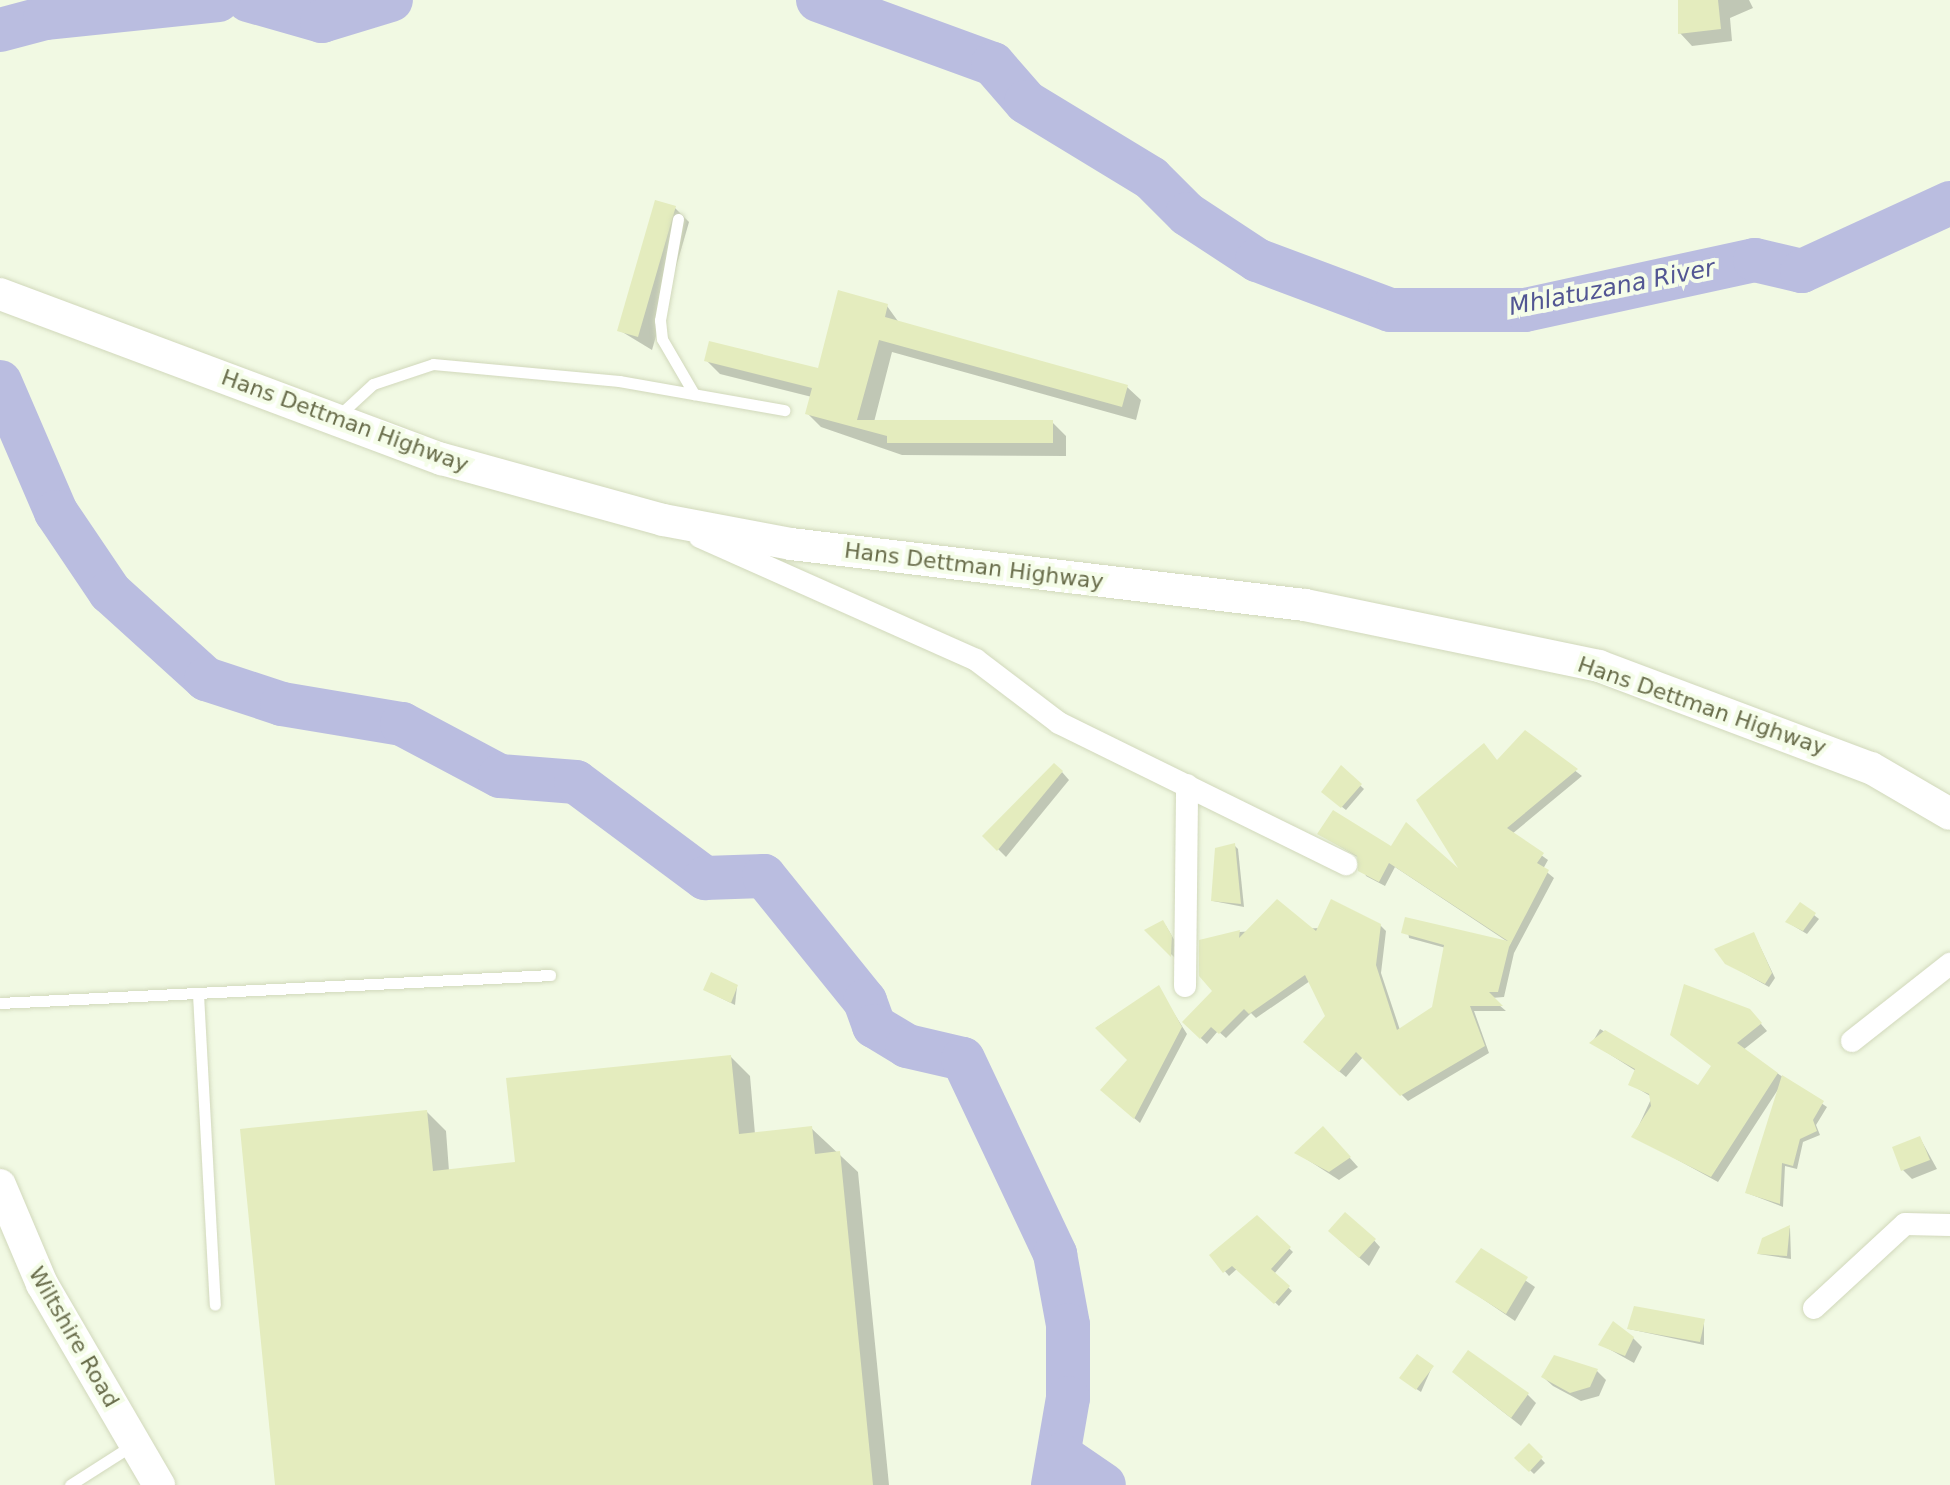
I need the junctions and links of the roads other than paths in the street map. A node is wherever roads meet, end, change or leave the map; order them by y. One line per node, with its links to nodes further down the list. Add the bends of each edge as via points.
1 (678, 219): 3 (lane, via 660,320 662,339)
2 (14, 299): 5 (street, Hans Dettman Highway)
3 (694, 394): 4 (lane); 5 (lane, via 433,364 364,389)
4 (784, 410)
5 (336, 419): 6 (street, Hans Dettman Highway, via 491,474)
6 (663, 520): 7 (street, via 976,660 1059,723); 8 (street, Hans Dettman Highway, via 791,544 1305,605 1571,660 1777,729 1871,768)
7 (1187, 785): 9 (street); 12 (street)
8 (1950, 814)
9 (1346, 864)
10 (1950, 964): 15 (street)
11 (550, 975): 13 (lane)
12 (1185, 986)
13 (198, 994): 14 (lane); 18 (lane)
14 (0, 1003)
15 (1852, 1041)
16 (0, 1185): 20 (street, Wiltshire Road, via 42,1284)
17 (1950, 1225): 19 (street, via 1905,1224)
18 (215, 1305)
19 (1814, 1308)
20 (135, 1444): 21 (lane); 22 (street, Wiltshire Road)
21 (70, 1485)
22 (159, 1485)

